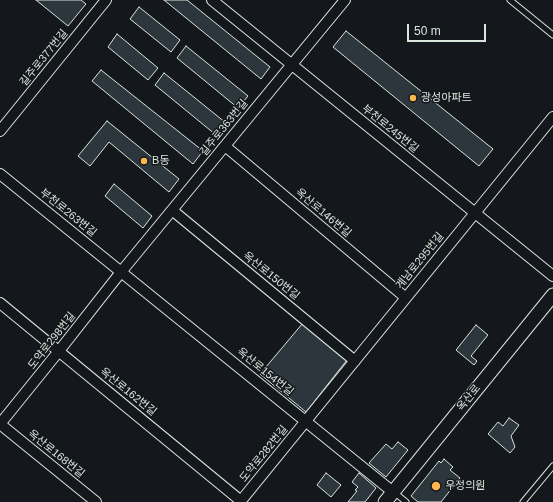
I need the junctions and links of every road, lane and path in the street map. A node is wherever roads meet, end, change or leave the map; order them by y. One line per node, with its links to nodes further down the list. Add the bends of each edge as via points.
1 (106, 0): 8 (street, 길주로377번길)
2 (212, 0): 6 (street, 부천로245번길)
3 (345, 0): 6 (street, 길주로363번길)
4 (510, 0): 5 (lane)
5 (553, 35)
6 (292, 65): 9 (street, 길주로363번길); 12 (street, 부천로245번길)
7 (553, 117): 12 (street, 계남로295번길)
8 (0, 131)
9 (225, 146): 11 (street, 길주로363번길); 16 (street, 옥산로146번길)
10 (0, 174): 13 (street, 부천로263번길)
11 (172, 210): 13 (street, 길주로363번길); 19 (street, 옥산로150번길)
12 (475, 213): 14 (street, 부천로245번길); 16 (street, 계남로295번길)
13 (121, 272): 18 (street, 도약로298번길); 20 (street, 옥산로154번길)
14 (553, 276)
15 (553, 295): 23 (street, 옥산로)
16 (406, 298): 19 (street, 계남로295번길)
17 (0, 303): 18 (street, 옥산로162번길)
18 (59, 352): 21 (street, 도약로298번길); 24 (street, 옥산로162번길)
19 (355, 361): 20 (street, 계남로295번길)
20 (306, 421): 23 (street, 옥산로154번길); 24 (street, 도약로282번길)
21 (0, 424): 25 (street, 옥산로168번길)
22 (553, 466): 28 (lane)
23 (393, 492): 26 (street, 옥산로); 27 (lane)
24 (241, 501)
25 (96, 502)
26 (385, 502)
27 (406, 502)
28 (523, 502)

